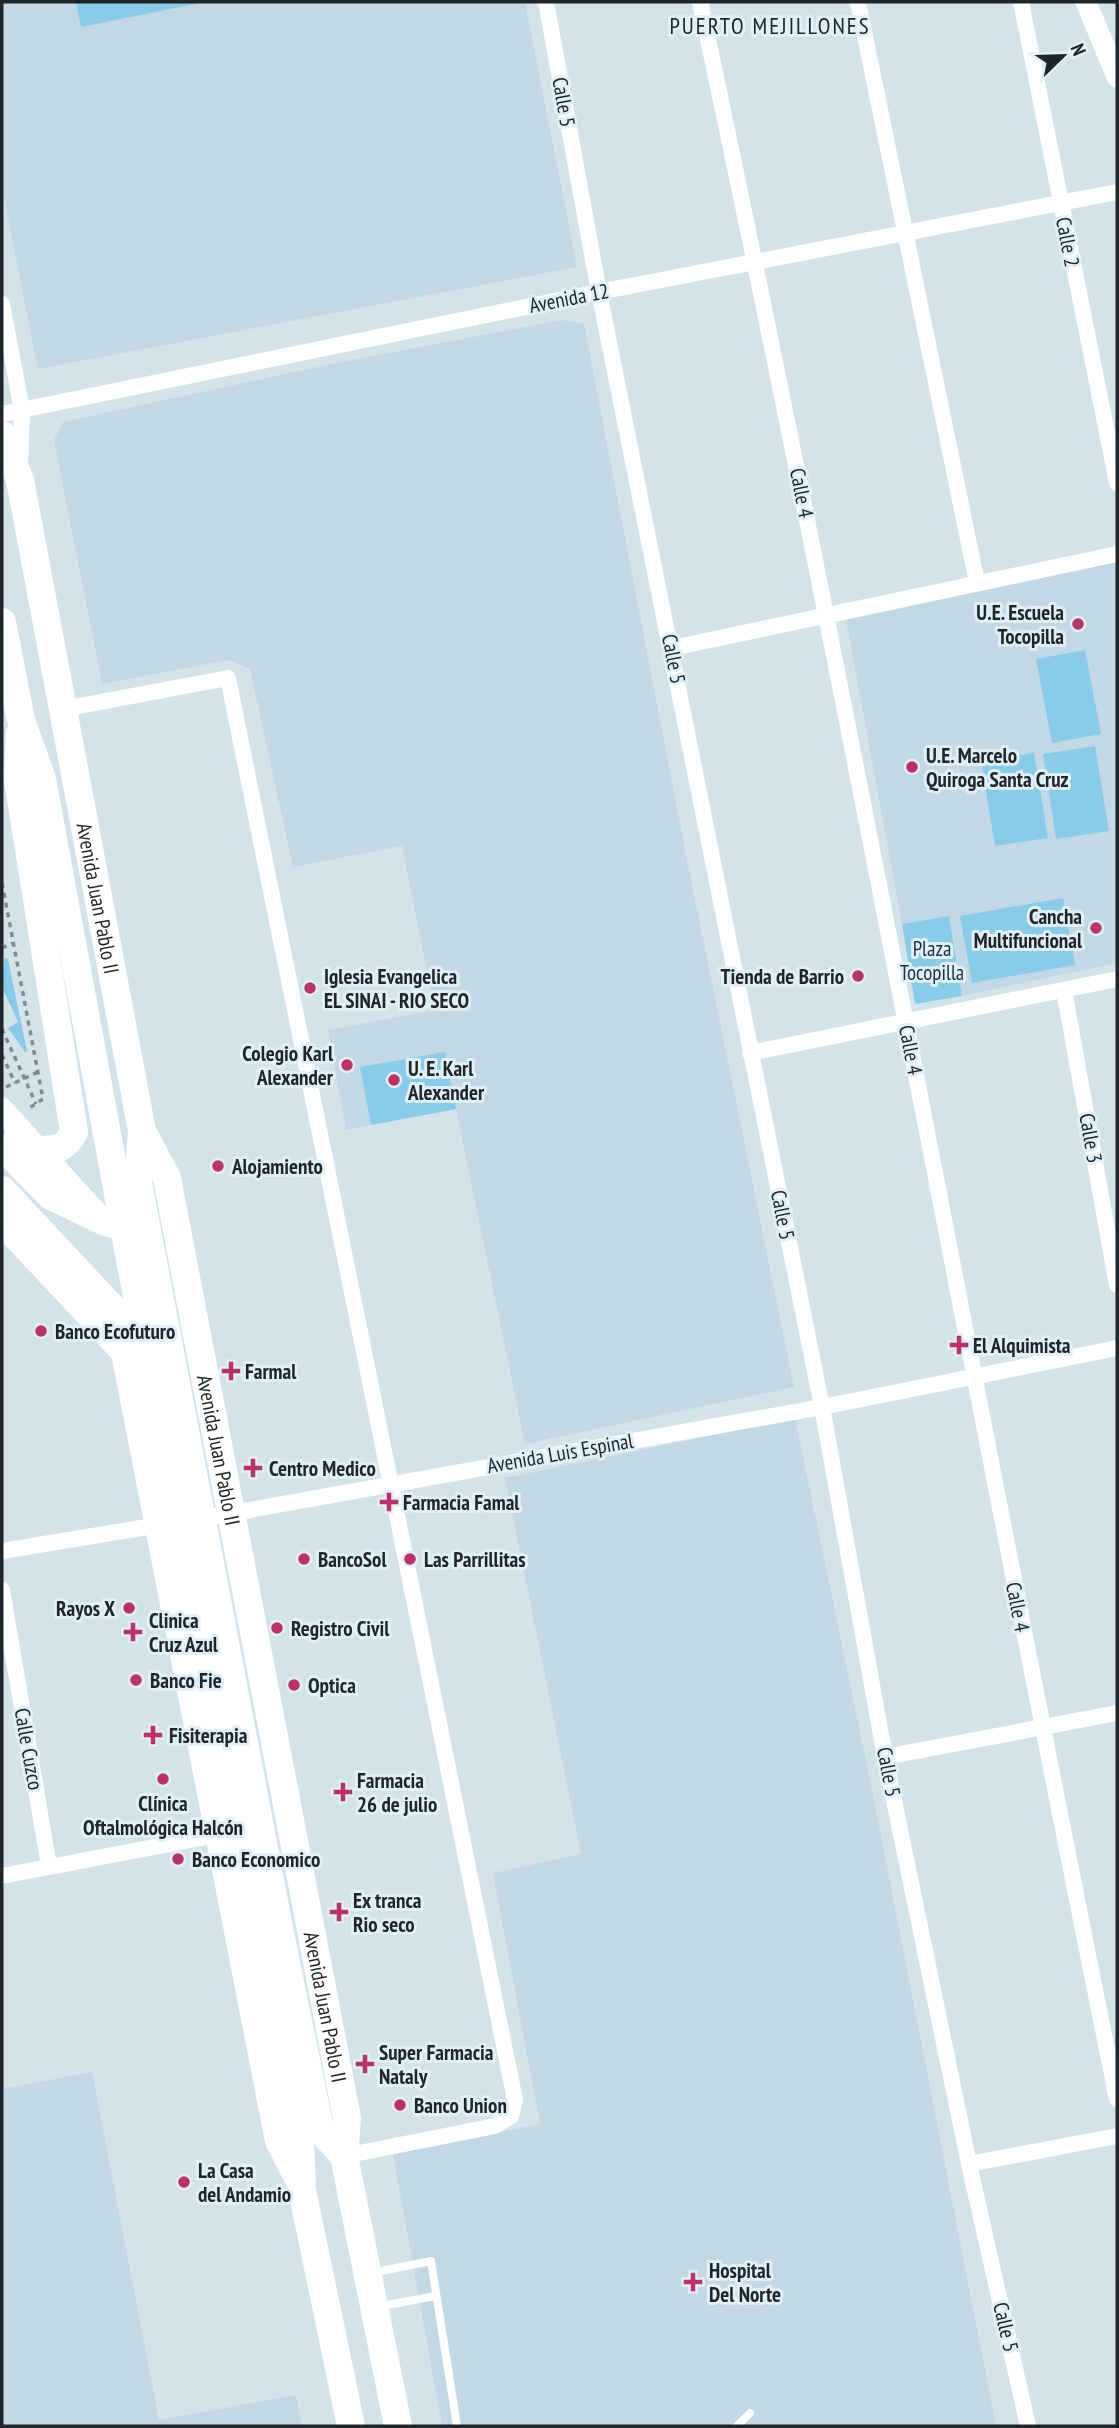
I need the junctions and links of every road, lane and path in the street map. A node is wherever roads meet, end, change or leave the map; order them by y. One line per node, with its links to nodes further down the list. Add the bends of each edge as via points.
1 (546, 2): 11 (street, Calle 5)
2 (700, 2): 10 (street, Calle 4)
3 (858, 2): 9 (street)
4 (1021, 2): 8 (street, Calle 2)
5 (1086, 2): 6 (main road)
6 (1117, 77)
7 (1117, 192): 8 (street, Avenida 12)
8 (1060, 204): 9 (street, Avenida 12); 17 (street, Calle 2)
9 (905, 231): 10 (street, Avenida 12); 19 (street)
10 (756, 261): 11 (street, Avenida 12); 20 (street, Calle 4)
11 (598, 292): 13 (street, Avenida 12); 22 (street, Calle 5)
12 (2, 304): 13 (street, Avenida Juan Pablo II)
13 (22, 410): 14 (street, Avenida 12); 16 (street, Avenida Juan Pablo II)
14 (2, 414)
15 (2, 435): 16 (highway, Avenida Juan Pablo II)
16 (20, 480): 23 (highway, Avenida Juan Pablo II)
17 (1117, 483)
18 (1117, 554): 19 (street)
19 (977, 583): 20 (street)
20 (826, 616): 22 (street); 30 (street, Calle 4)
21 (2, 622): 24 (highway, Avenida Juan Pablo II)
22 (672, 648): 32 (street, Calle 5)
23 (63, 709): 40 (highway, Avenida Juan Pablo II); 52 (street, via 228,678)
24 (21, 720): 42 (highway, via 18,780 74,1132 68,1144); 49 (highway, Avenida Juan Pablo II, via 43,779 131,1265)
25 (2, 883): 26 (path)
26 (13, 943): 27 (path); 34 (path)
27 (2, 948)
28 (1117, 979): 29 (street)
29 (1064, 990): 30 (street); 47 (street, Calle 3)
30 (905, 1021): 32 (street); 50 (street, Calle 4)
31 (2, 1029): 35 (path)
32 (750, 1052): 51 (street, Calle 5)
33 (2, 1055): 36 (path)
34 (38, 1072): 35 (path); 38 (path, via 43,1098)
35 (24, 1079): 36 (path); 38 (path)
36 (15, 1083): 37 (path)
37 (4, 1099): 42 (main road)
38 (36, 1104): 39 (path)
39 (29, 1109)
40 (142, 1131): 46 (highway, via 138,1183); 54 (highway, Avenida Juan Pablo II, via 167,1178)
41 (2, 1146): 44 (highway, via 51,1196)
42 (40, 1150): 44 (main road)
43 (2, 1190): 49 (highway)
44 (103, 1221): 46 (highway)
45 (2, 1224): 49 (main road)
46 (148, 1235): 53 (highway)
47 (1117, 1285)
48 (1117, 1348): 50 (street, Avenida Luis Espinal)
49 (134, 1349): 53 (highway, Avenida Juan Pablo II); 55 (main road, Avenida Juan Pablo II)
50 (974, 1378): 51 (street, Avenida Luis Espinal); 60 (street, Calle 4)
51 (822, 1407): 52 (street, Avenida Luis Espinal); 61 (street, Calle 5)
52 (388, 1483): 54 (street, Avenida Luis Espinal); 67 (street, via 515,2100 511,2116 495,2126)
53 (184, 1485): 57 (highway, Avenida Juan Pablo II)
54 (231, 1514): 55 (street, Avenida Luis Espinal); 67 (highway, Avenida Juan Pablo II, via 347,2118)
55 (156, 1526): 56 (street, Avenida Luis Espinal); 62 (main road, Avenida Juan Pablo II)
56 (2, 1550)
57 (198, 1557): 67 (highway, via 320,2129); 69 (highway, Avenida Juan Pablo II, via 300,2136)
58 (2, 1590): 63 (street, Calle Cuzco)
59 (1117, 1713): 60 (street)
60 (1041, 1726): 61 (street); 65 (street, Calle 4)
61 (885, 1757): 68 (street, Calle 5)
62 (217, 1835): 63 (street); 69 (main road, Avenida Juan Pablo II, via 277,2141)
63 (49, 1866): 64 (street)
64 (2, 1876)
65 (1117, 2099)
66 (1117, 2136): 68 (street)
67 (344, 2156): 70 (highway, Avenida Juan Pablo II)
68 (969, 2164): 78 (street, Calle 5)
69 (302, 2190): 74 (highway, Avenida Juan Pablo II)
70 (368, 2274): 71 (lane, via 431,2260); 72 (highway, Avenida Juan Pablo II)
71 (435, 2296): 72 (lane); 76 (lane)
72 (374, 2308): 75 (highway, Avenida Juan Pablo II)
73 (750, 2413): 77 (lane)
74 (351, 2426)
75 (398, 2426)
76 (457, 2426)
77 (737, 2426)
78 (1028, 2426)

